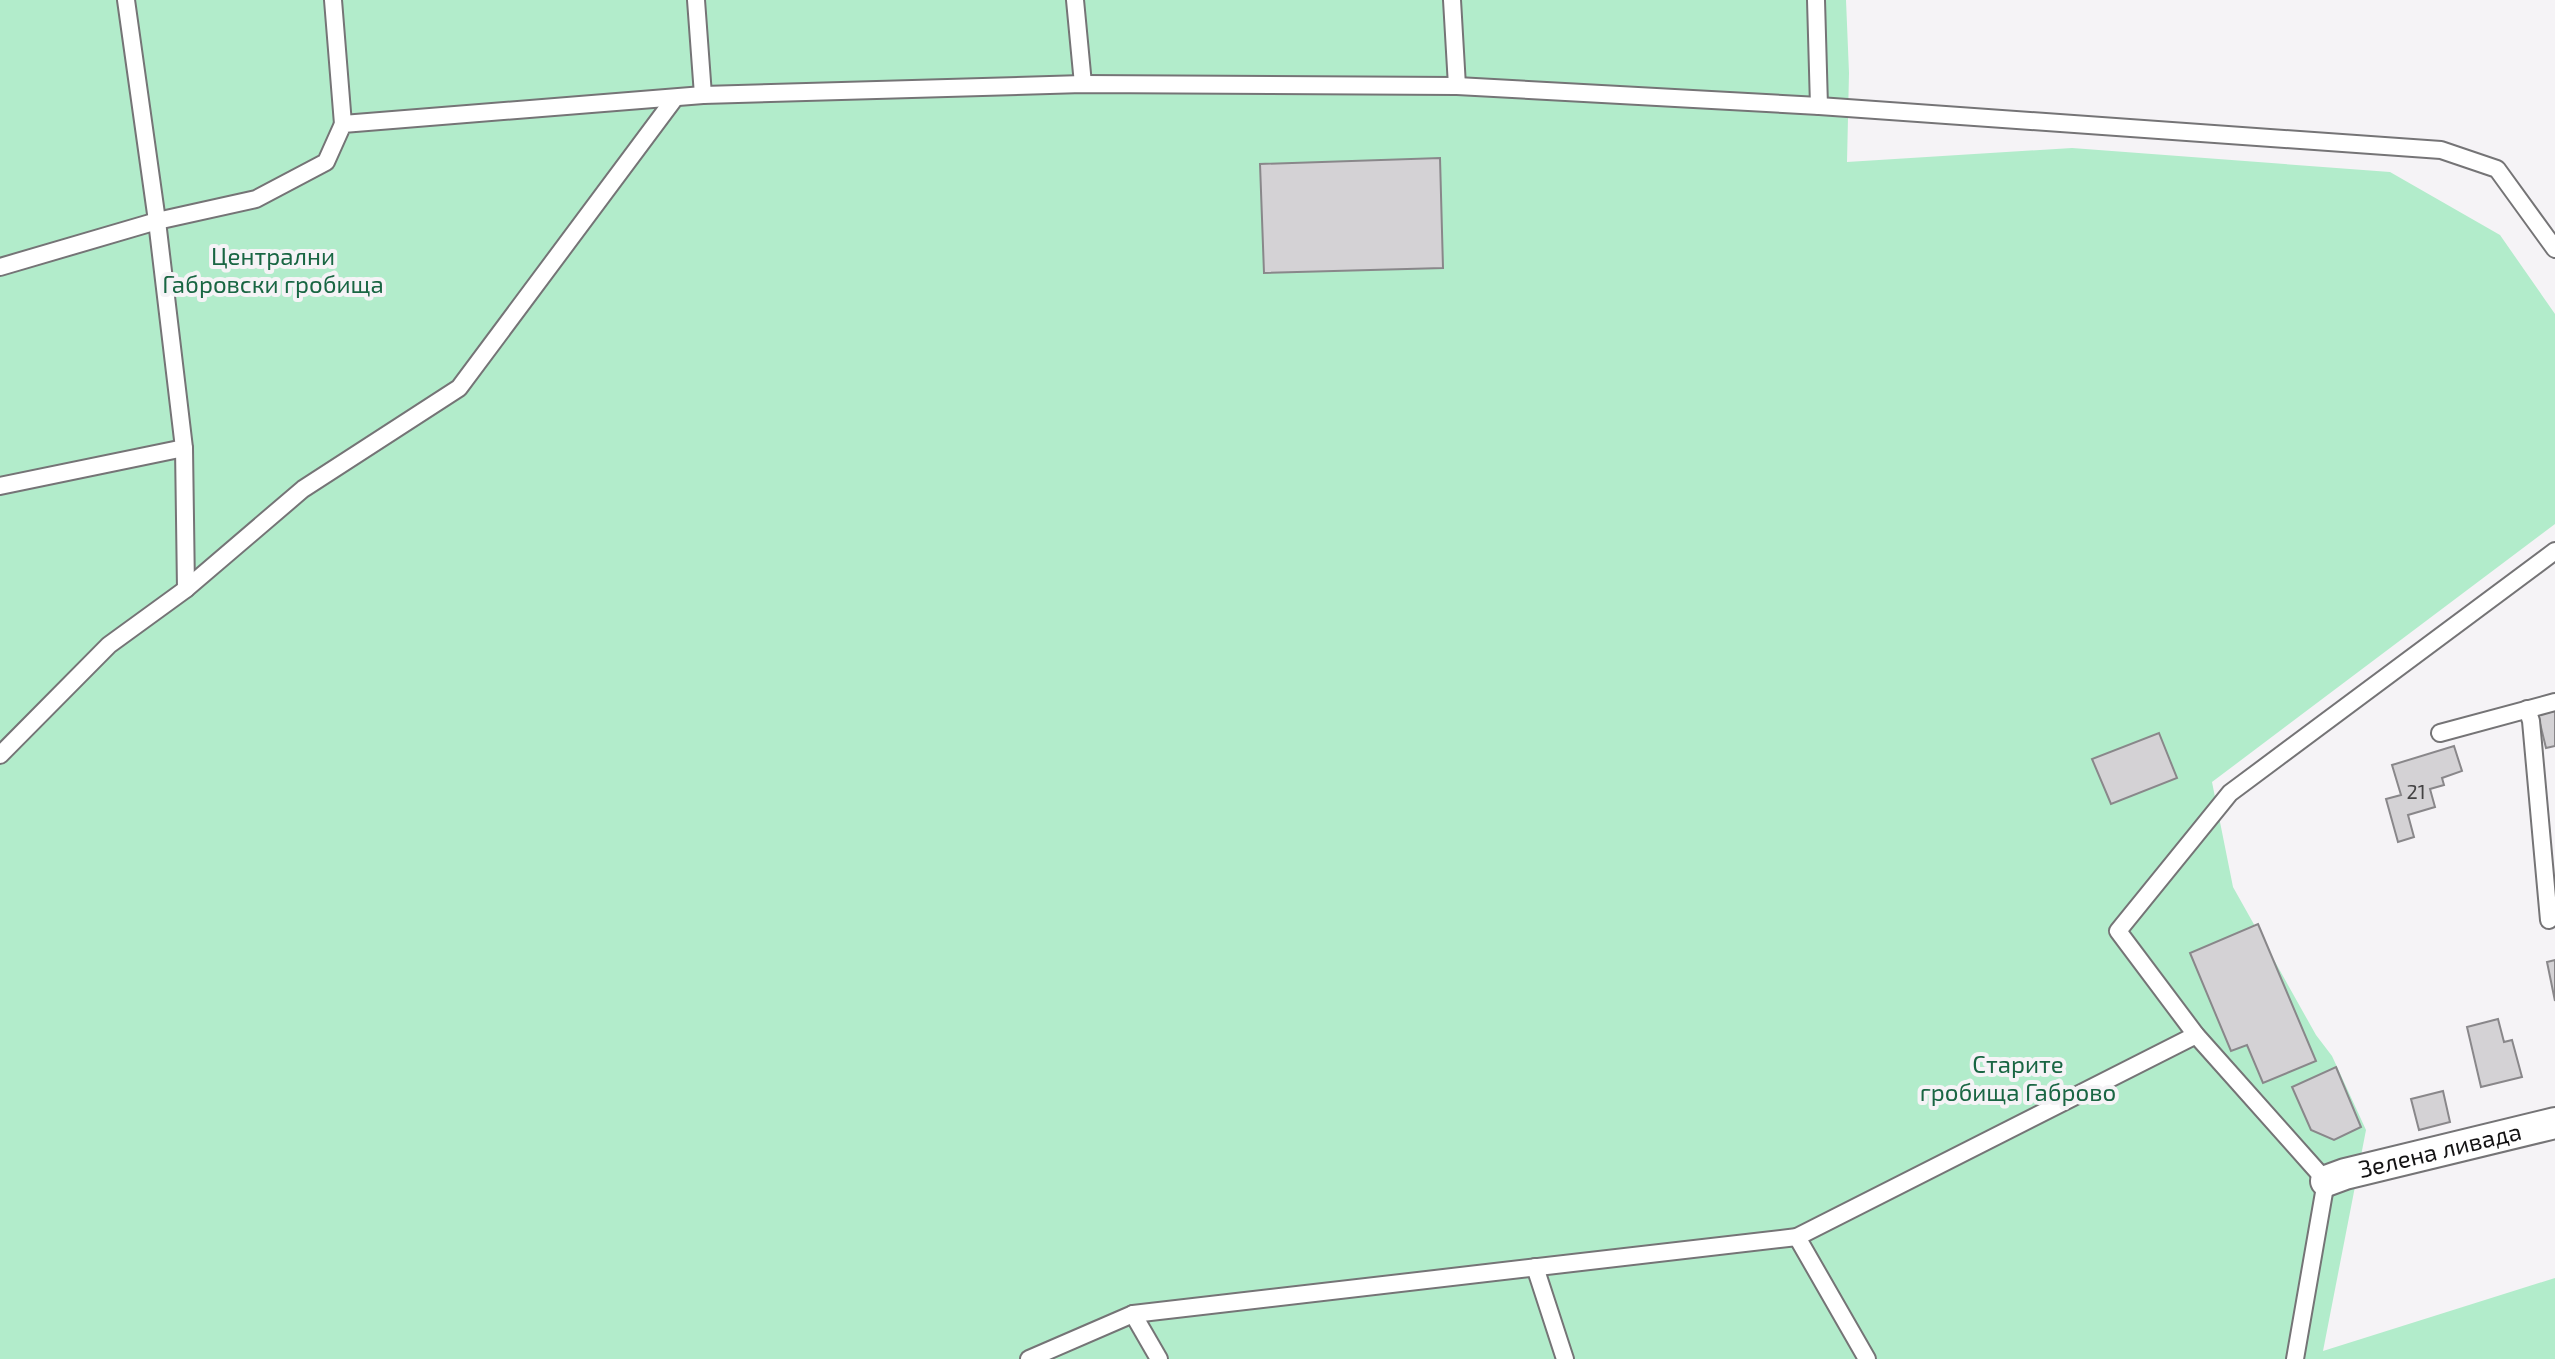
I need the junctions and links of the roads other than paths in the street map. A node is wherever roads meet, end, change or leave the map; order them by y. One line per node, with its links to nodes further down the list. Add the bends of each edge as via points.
1 (126, 0): 13 (lane)
2 (333, 0): 12 (lane)
3 (696, 0): 9 (lane)
4 (1075, 0): 7 (lane)
5 (1452, 0): 8 (lane)
6 (1816, 0): 11 (lane)
7 (1083, 84): 8 (lane); 9 (lane)
8 (1457, 86): 11 (lane)
9 (703, 95): 10 (lane)
10 (675, 98): 12 (lane); 19 (lane, via 459,388 303,489)
11 (1819, 106): 14 (lane, via 2441,150 2497,169)
12 (343, 124): 13 (lane, via 326,162 291,182 256,199)
13 (157, 221): 15 (lane); 16 (lane)
14 (2555, 249)
15 (0, 267)
16 (184, 448): 17 (lane); 19 (lane)
17 (0, 486)
18 (2555, 551): 25 (lane, via 2230,793 2118,931)
19 (186, 589): 23 (lane, via 109,645)
20 (2555, 702): 21 (lane)
21 (2527, 709): 22 (lane); 24 (lane)
22 (2440, 733)
23 (0, 755)
24 (2549, 920)
25 (2196, 1035): 27 (lane); 28 (lane)
26 (2555, 1123): 27 (street, Зелена ливада)
27 (2326, 1181): 35 (lane)
28 (1797, 1237): 29 (lane); 34 (lane)
29 (1535, 1267): 30 (lane); 33 (lane)
30 (1133, 1314): 31 (lane); 32 (lane)
31 (1029, 1359)
32 (1159, 1359)
33 (1565, 1359)
34 (1867, 1359)
35 (2295, 1359)

